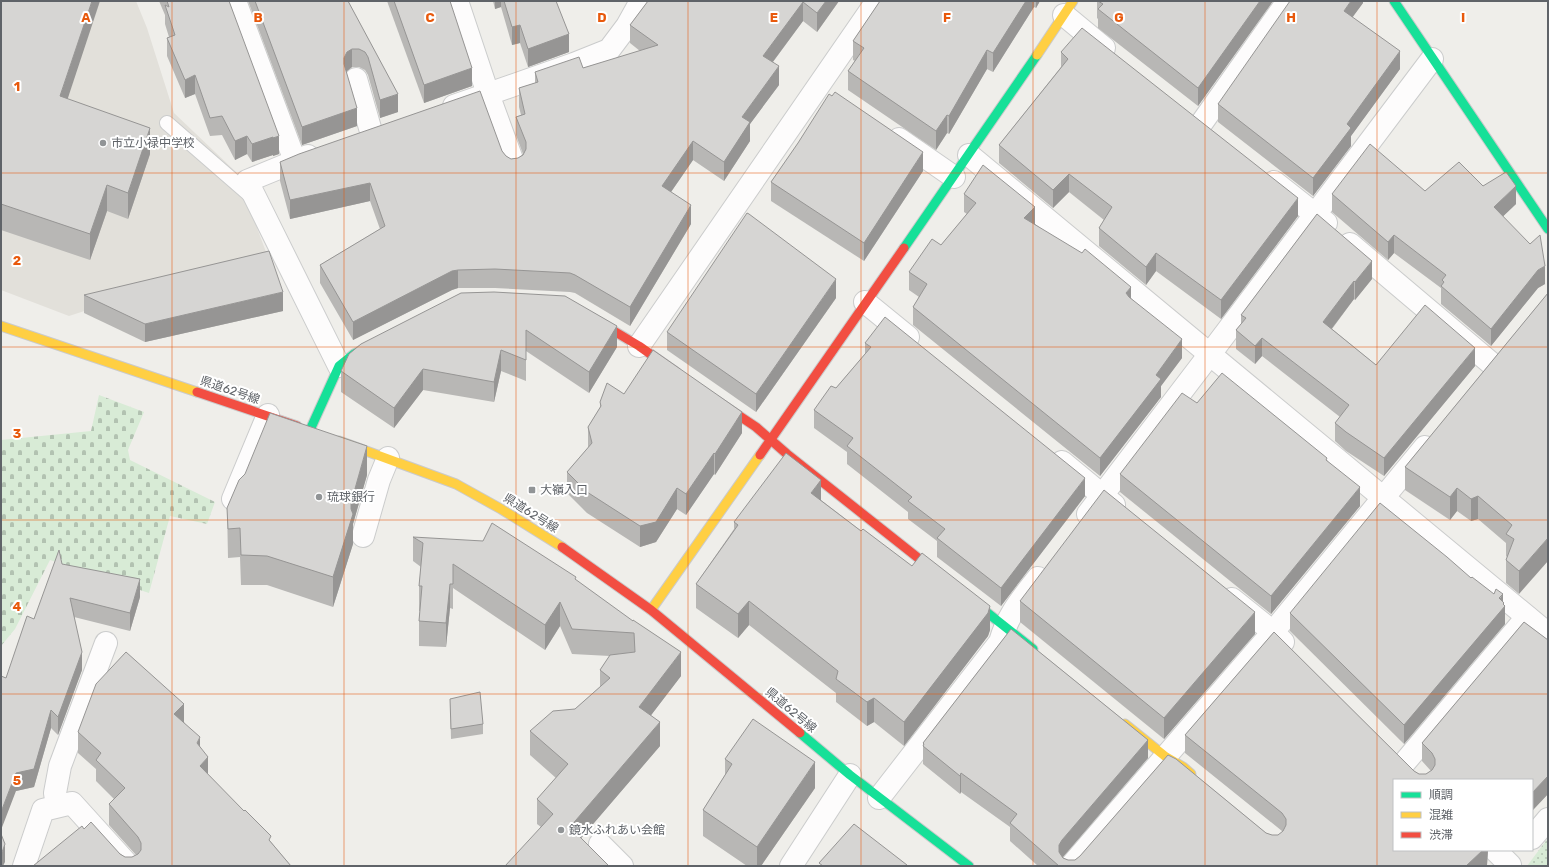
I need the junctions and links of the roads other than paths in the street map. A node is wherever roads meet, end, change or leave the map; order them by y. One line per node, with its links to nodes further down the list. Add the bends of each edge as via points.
1 (235, 1): 25 (street)
2 (457, 1): 12 (street)
3 (641, 1): 12 (street, via 609,50)
4 (877, 1): 11 (street)
5 (1288, 1): 17 (street)
6 (1394, 1): 8 (street)
7 (1068, 8): 9 (street); 24 (street)
8 (1432, 59): 30 (street); 31 (street)
9 (1121, 61)
10 (356, 79): 20 (street)
11 (819, 85): 13 (street); 36 (street)
12 (488, 94): 15 (street); 26 (street)
13 (838, 98)
14 (1183, 110): 17 (street)
15 (437, 112)
16 (167, 123): 29 (lane)
17 (1201, 124): 21 (street)
18 (393, 127): 20 (street)
19 (884, 129): 28 (street)
20 (372, 135): 22 (street)
21 (1219, 138)
22 (351, 142)
23 (330, 149): 25 (street)
24 (969, 155): 28 (street); 39 (street)
25 (295, 161): 29 (street, via 247,181)
26 (514, 165)
27 (1261, 172): 30 (street)
28 (954, 177): 32 (street)
29 (254, 198): 41 (street)
30 (1315, 214): 39 (street); 40 (street)
31 (1548, 229)
32 (865, 302): 38 (street); 48 (street)
33 (582, 312): 36 (street)
34 (1, 326): 45 (street, 県道62号線)
35 (382, 340): 41 (street, via 354,354)
36 (639, 346): 42 (street)
37 (1506, 347): 40 (street)
38 (924, 350)
39 (1210, 354): 51 (street); 52 (street)
40 (1492, 364): 43 (street)
41 (339, 366): 45 (street, 県道62号線, via 313,431)
42 (684, 378)
43 (1477, 382)
44 (710, 396): 48 (street)
45 (268, 415): 53 (street)
46 (1438, 431): 52 (street)
47 (331, 438): 50 (street, 県道62号線)
48 (771, 439): 59 (street); 61 (street)
49 (1048, 450): 51 (street)
50 (388, 458): 56 (street); 59 (street, 県道62号線, via 456,484 502,509 554,541)
51 (1103, 495): 54 (street); 55 (street)
52 (1384, 498): 60 (street); 62 (street)
53 (233, 499)
54 (1127, 515)
55 (1074, 532)
56 (363, 536)
57 (1051, 562): 61 (street)
58 (1218, 588): 62 (street)
59 (651, 610): 70 (street, 県道62号線)
60 (1527, 617): 63 (street); 68 (street, via 1412,769)
61 (1004, 625): 66 (street); 72 (street, via 1000,642)
62 (1273, 632): 65 (street); 69 (street)
63 (1548, 634)
64 (106, 643): 73 (street, via 60,766 55,793)
65 (1295, 653)
66 (1040, 655)
67 (1118, 718): 69 (street)
68 (1389, 746)
69 (1166, 757): 71 (street); 84 (street)
70 (850, 775): 72 (street, 県道62号線); 82 (street)
71 (1201, 782)
72 (879, 798): 83 (street, 県道62号線)
73 (57, 806): 79 (street, via 43,810); 80 (street, via 72,803)
74 (1548, 819): 75 (street)
75 (1533, 837)
76 (600, 844): 81 (street)
77 (1497, 851): 78 (street)
78 (1514, 860)
79 (24, 866)
80 (128, 866)
81 (622, 866)
82 (791, 866)
83 (969, 866)
84 (1071, 866)

